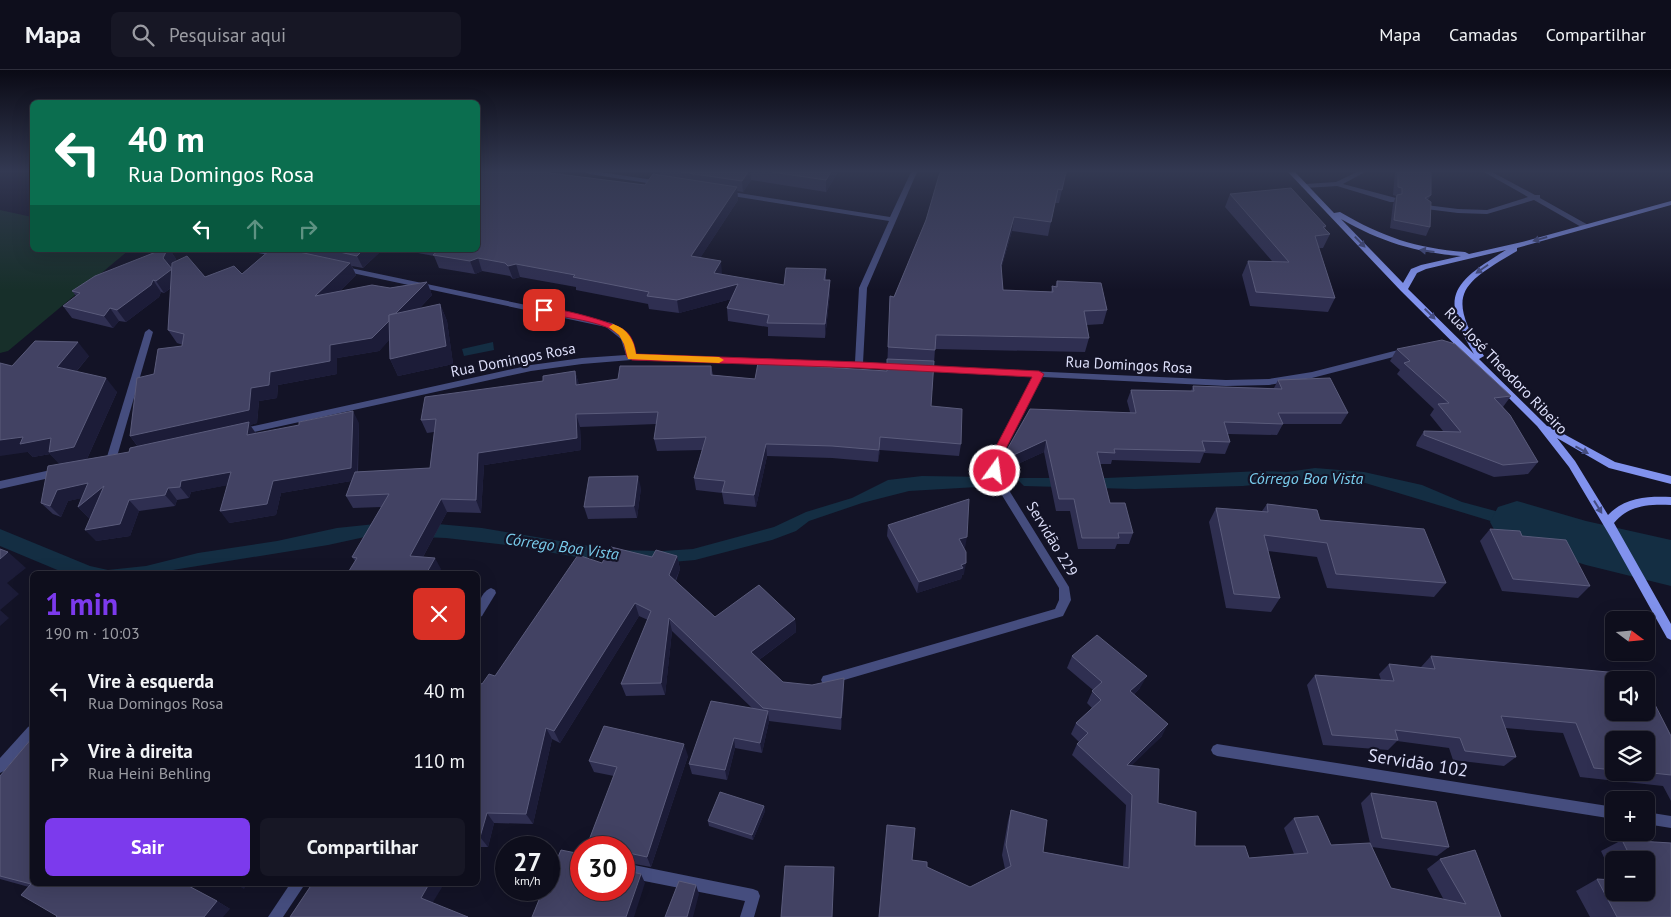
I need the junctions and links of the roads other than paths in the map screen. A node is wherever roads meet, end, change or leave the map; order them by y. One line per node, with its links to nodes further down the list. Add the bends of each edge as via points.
1 (840, 212): 9 (street)
2 (897, 212): 9 (street)
3 (1330, 212): 16 (main road, Rua José Theodoro Ribeiro, one-way to 16)
4 (1334, 212): 13 (main road, one-way to 4, via 1426,251 1396,244)
5 (1473, 212): 6 (street)
6 (1489, 212)
7 (1562, 212): 10 (street)
8 (1639, 212): 10 (main road)
9 (893, 220): 22 (street, via 863,288)
10 (1586, 226): 11 (main road, one-way to 11)
11 (1524, 244): 13 (main road); 24 (main road, one-way to 24, via 1481,269 1466,282 1459,296 1460,323)
12 (265, 252): 14 (street)
13 (1476, 254): 16 (main road, via 1414,271)
14 (284, 256)
15 (333, 266): 21 (street, via 609,325 623,333)
16 (1404, 289): 18 (main road, Rua José Theodoro Ribeiro, one-way to 18)
17 (149, 332): 27 (street)
18 (1455, 339): 19 (street); 24 (main road, Rua José Theodoro Ribeiro)
19 (1439, 343)
20 (1413, 349): 23 (street, Rua Domingos Rosa, via 1312,375 1269,382)
21 (632, 357): 22 (street, Rua Domingos Rosa); 26 (street, Rua Domingos Rosa, via 531,368)
22 (860, 365): 23 (street, Rua Domingos Rosa)
23 (1039, 374): 36 (street, Servidão 229, via 994,462 997,479 1064,587 1065,600 1059,613)
24 (1493, 375): 25 (main road, Rua José Theodoro Ribeiro)
25 (1540, 424): 29 (main road, one-way to 29, via 1612,465); 32 (main road, Rua José Theodoro Ribeiro, one-way to 32, via 1572,464)
26 (228, 434)
27 (111, 460)
28 (74, 469): 30 (street)
29 (1671, 480)
30 (0, 486)
31 (1671, 501): 32 (main road, via 1632,504 1615,512)
32 (1608, 523): 35 (main road, Rua José Theodoro Ribeiro)
33 (491, 593): 34 (street)
34 (480, 610)
35 (1671, 635)
36 (827, 680)
37 (30, 733): 39 (street)
38 (1217, 750): 40 (street, Servidão 102)
39 (0, 766)
40 (1605, 812)
41 (1655, 819): 42 (street)
42 (1671, 822)
43 (635, 872): 46 (street, via 753,896)
44 (297, 886): 45 (street)
45 (276, 917)
46 (746, 917)

